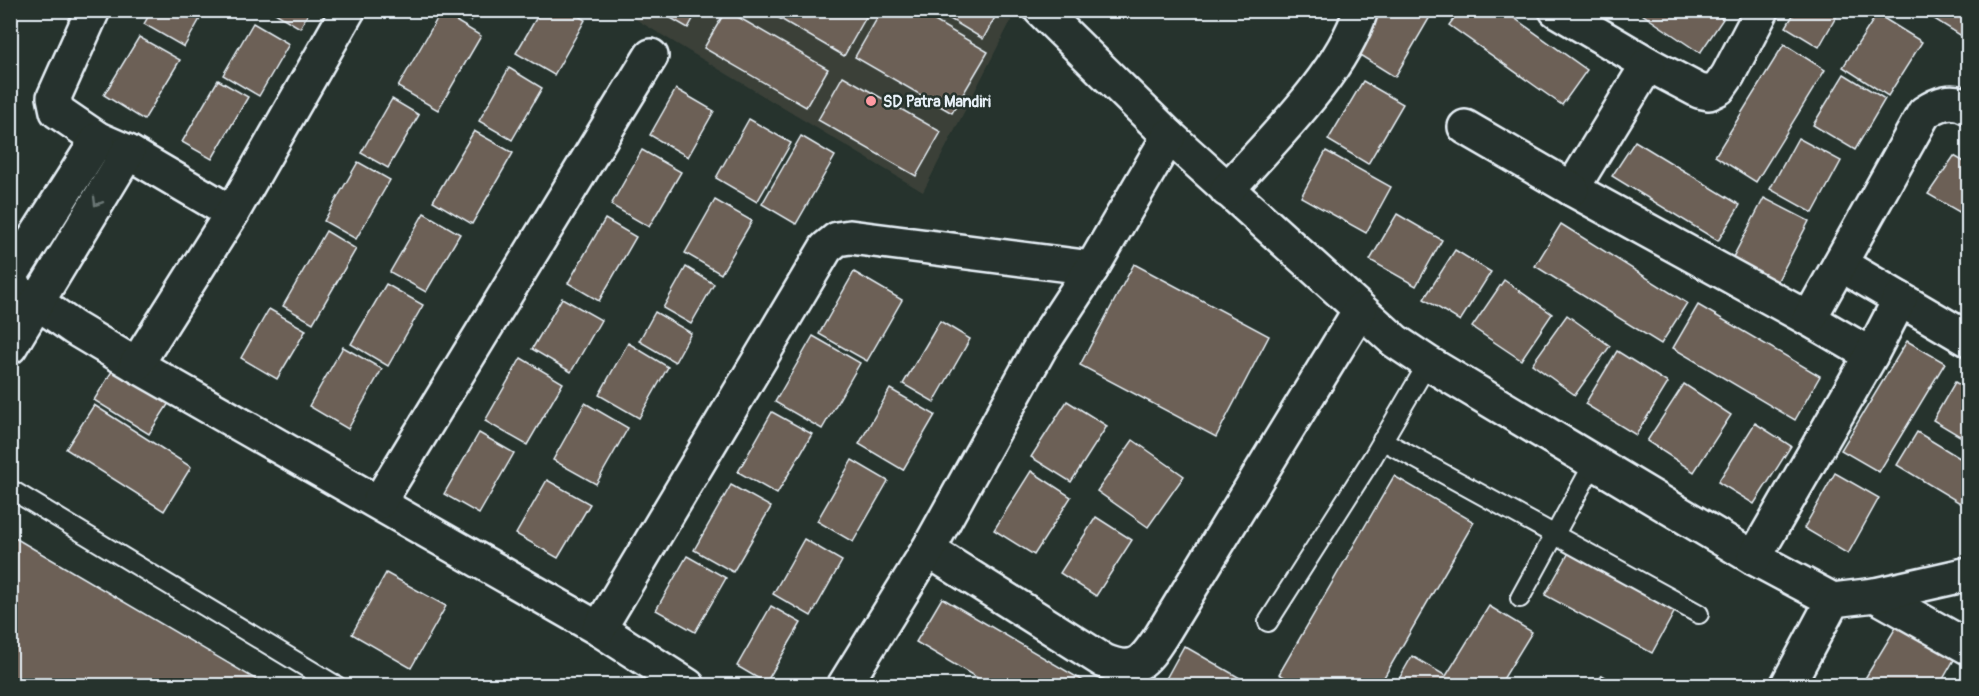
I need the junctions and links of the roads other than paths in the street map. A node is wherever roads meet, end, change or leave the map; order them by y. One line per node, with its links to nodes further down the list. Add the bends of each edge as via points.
1 (93, 10): 12 (street, via 54,97 57,111)
2 (348, 10): 16 (street)
3 (1041, 10): 11 (street)
4 (1362, 10): 15 (street, via 1342,52 1297,112)
5 (1556, 10): 8 (street)
6 (1762, 10): 8 (street, via 1728,75 1719,88 1709,93)
7 (651, 56): 32 (street)
8 (1648, 64): 14 (street)
9 (1968, 107): 17 (street, via 1948,101 1924,113)
10 (1465, 128): 14 (street)
11 (1169, 136): 15 (street); 18 (street)
12 (98, 138): 13 (street); 19 (street)
13 (128, 152): 16 (street); 20 (street, one-way to 20)
14 (1572, 189): 23 (street)
15 (1227, 190): 22 (street)
16 (232, 213): 28 (street)
17 (1840, 264): 21 (street); 23 (street)
18 (1092, 268): 34 (street, via 1041,346); 42 (street, via 850,237 837,239 826,248)
19 (10, 277)
20 (24, 295): 25 (street); 28 (street)
21 (1900, 299): 24 (street); 26 (street)
22 (1360, 310): 27 (street); 34 (street, via 1161,636 1136,665 1120,668 1104,661)
23 (1809, 319): 26 (street)
24 (1968, 339)
25 (10, 347)
26 (1871, 355): 35 (street)
27 (1428, 363): 29 (lane); 30 (street)
28 (136, 365): 32 (street)
29 (1382, 440): 33 (lane); 41 (lane)
30 (1595, 461): 33 (lane); 35 (street)
31 (10, 489): 45 (lane)
32 (379, 502): 42 (street)
33 (1555, 534): 38 (lane); 40 (lane)
34 (928, 550): 46 (street)
35 (1754, 558): 39 (street)
36 (1968, 574): 37 (street)
37 (1875, 595): 39 (street); 43 (street)
38 (1520, 598)
39 (1833, 600): 47 (street)
40 (1699, 615)
41 (1268, 622)
42 (599, 629): 44 (street)
43 (1968, 647)
44 (687, 685)
45 (337, 686)
46 (844, 686)
47 (1787, 686)

